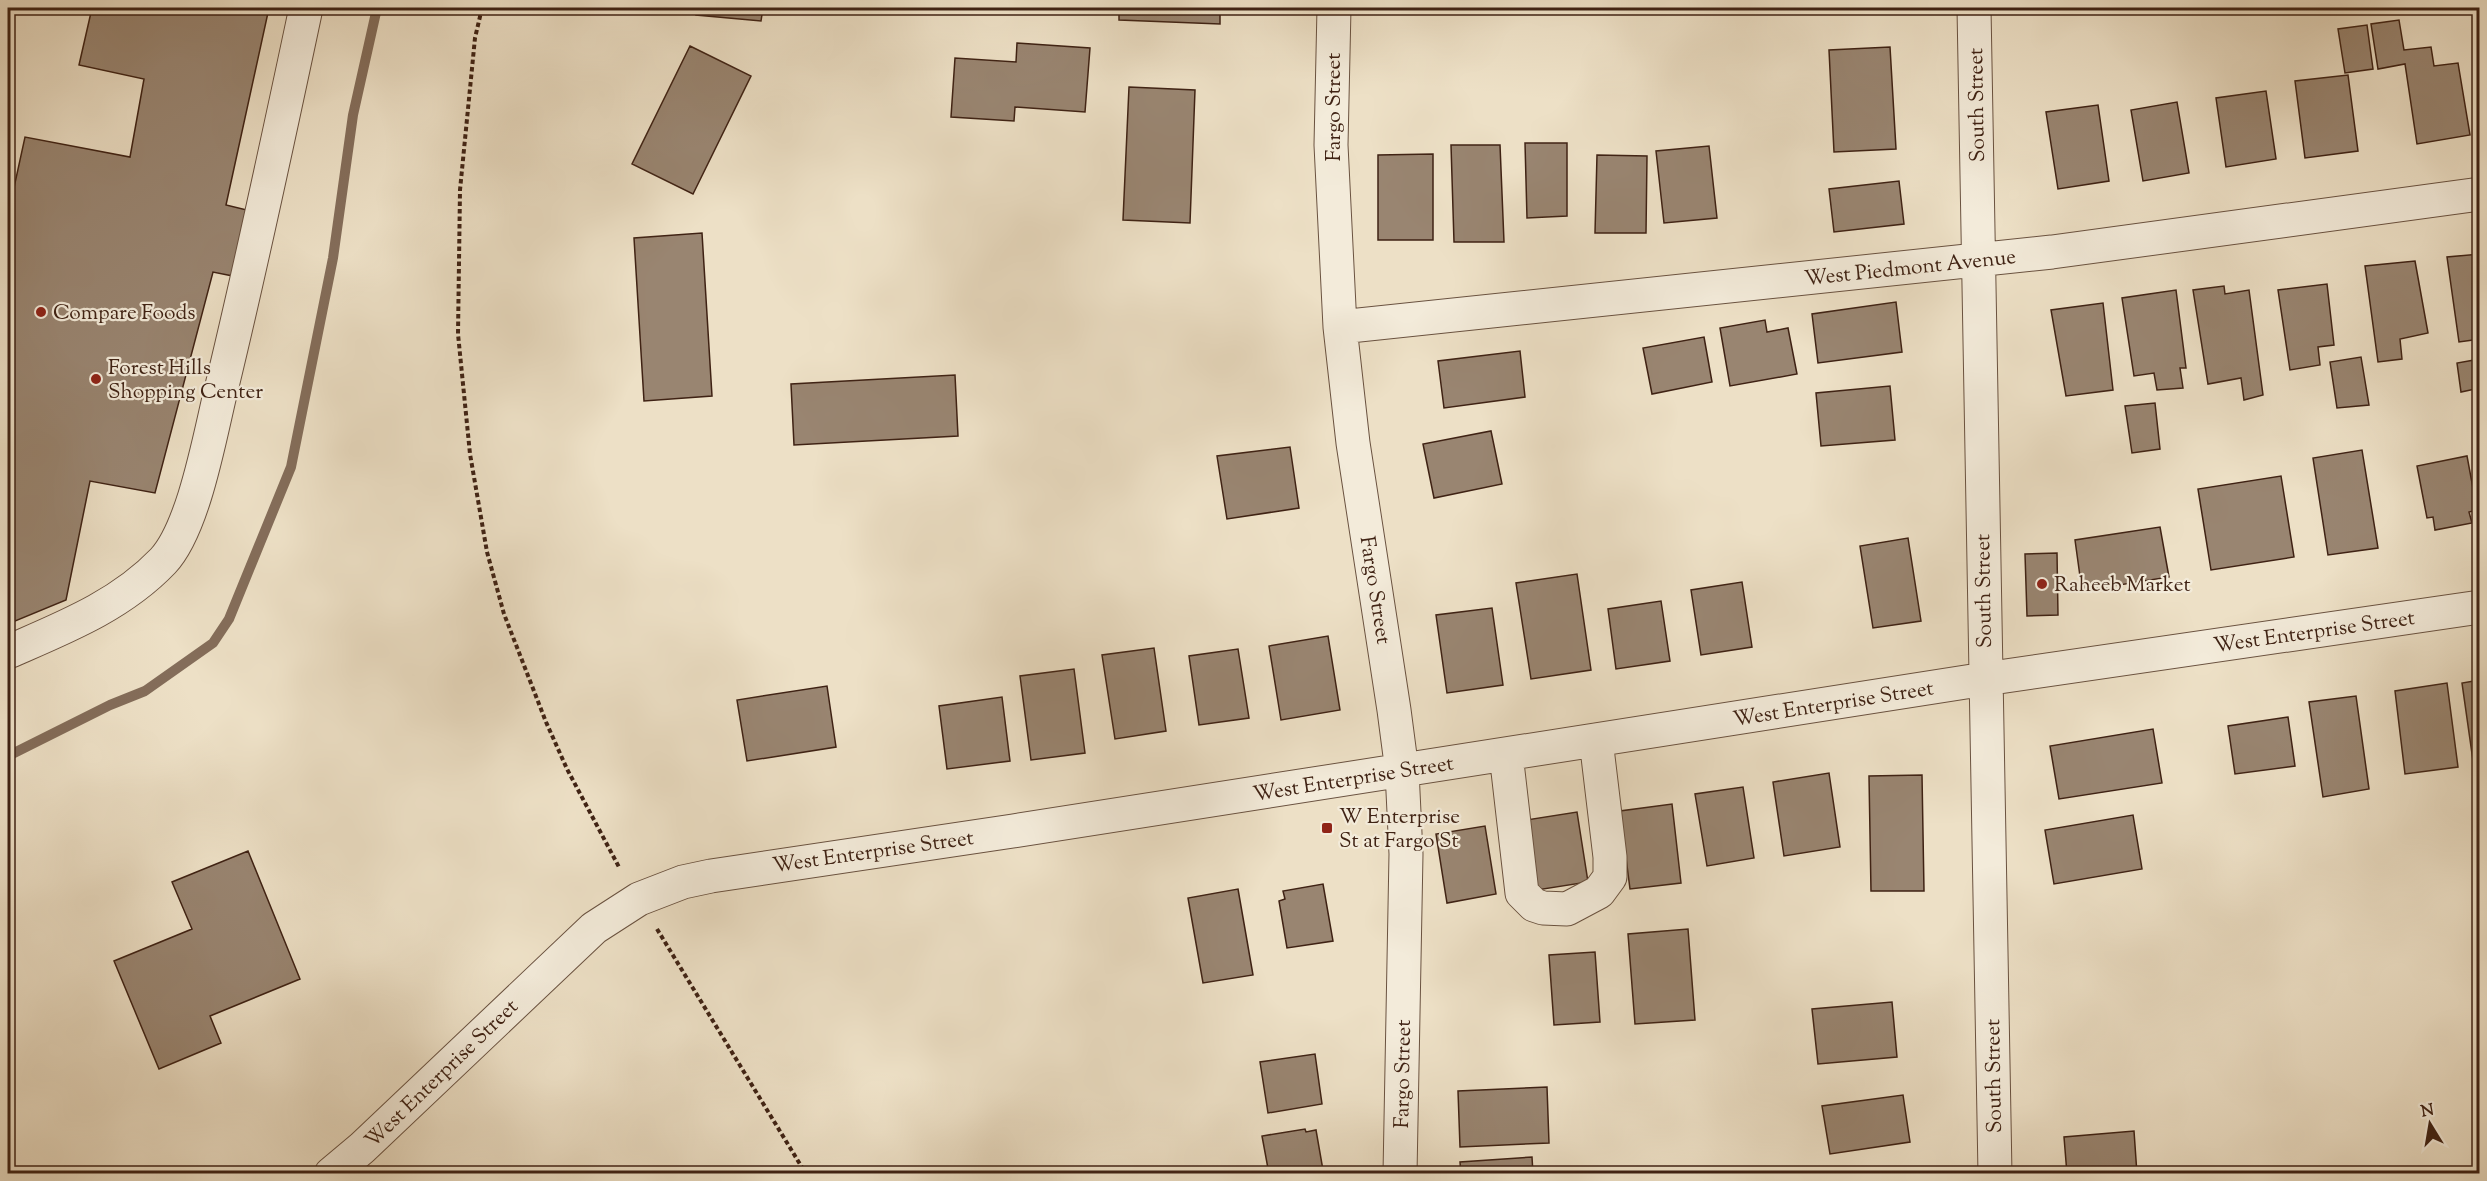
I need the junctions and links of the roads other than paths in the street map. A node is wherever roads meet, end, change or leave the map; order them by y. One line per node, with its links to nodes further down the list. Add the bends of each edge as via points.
1 (306, 8): 8 (street, via 255,246 187,520 165,559 132,589 89,617)
2 (1334, 8): 6 (street, Fargo Street, via 1332,145)
3 (1974, 8): 5 (street, South Street)
4 (2480, 194): 5 (street, West Piedmont Avenue)
5 (1978, 260): 6 (street, West Piedmont Avenue); 9 (street, South Street)
6 (1340, 327): 12 (street, Fargo Street, via 1353,443)
7 (2480, 607): 9 (street, West Enterprise Street)
8 (8, 652)
9 (1984, 679): 10 (street, West Enterprise Street); 15 (street, South Street)
10 (1596, 740): 11 (street, West Enterprise Street); 11 (street, via 1610,877 1599,892 1567,909 1534,905 1522,892)
11 (1506, 754): 12 (street, West Enterprise Street)
12 (1402, 771): 13 (street, West Enterprise Street, via 711,876 660,890 594,928); 14 (street, Fargo Street, via 1406,854)
13 (331, 1173)
14 (1400, 1173)
15 (1995, 1173)

